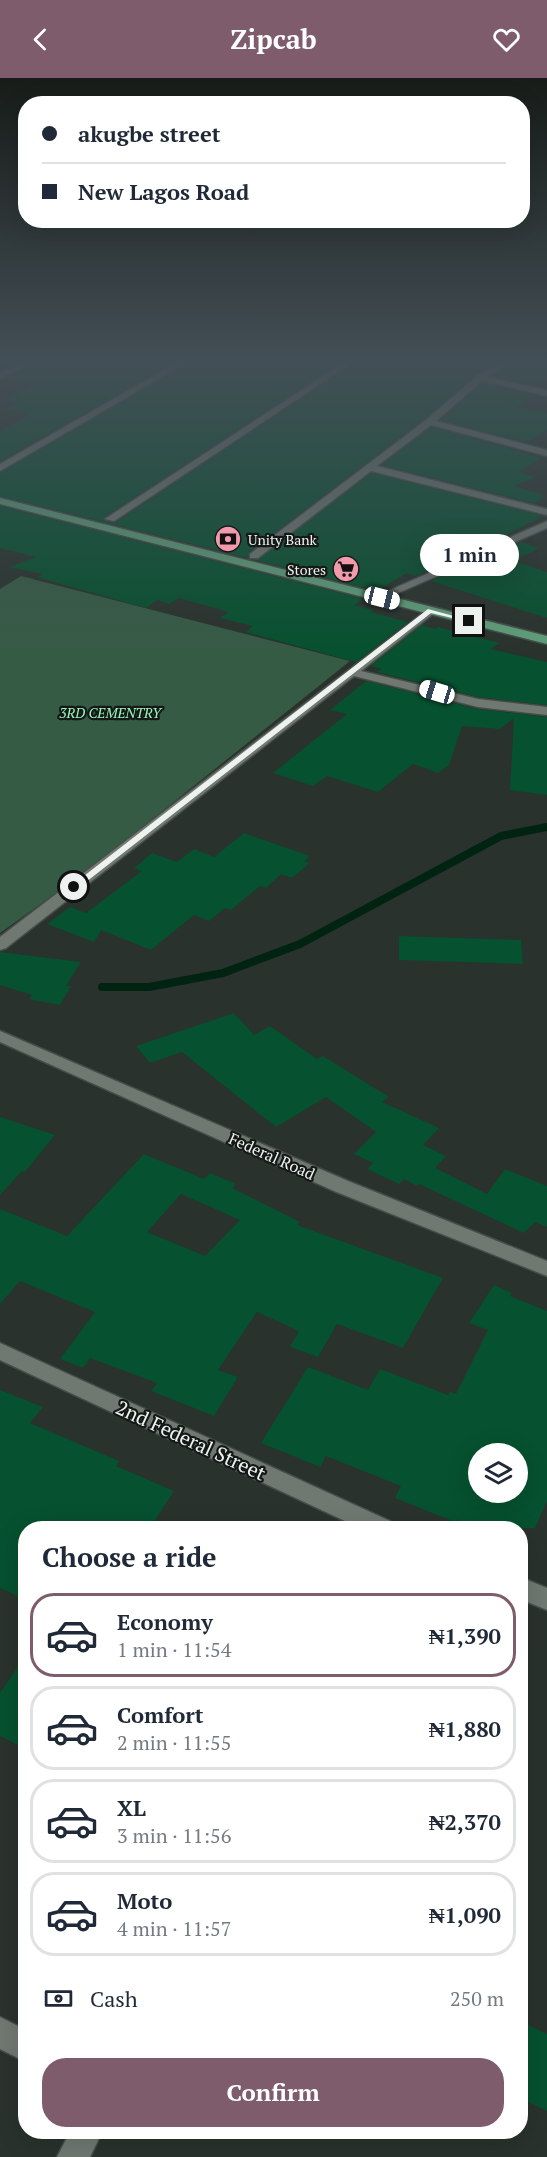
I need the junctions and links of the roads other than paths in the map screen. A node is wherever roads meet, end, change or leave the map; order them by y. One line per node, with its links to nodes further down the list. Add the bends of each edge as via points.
1 (14, 460): 5 (street)
2 (200, 460): 9 (street)
3 (377, 460): 4 (street)
4 (368, 467): 8 (street); 11 (street)
5 (0, 468)
6 (0, 492): 9 (main road)
7 (0, 501): 13 (main road)
8 (547, 512)
9 (110, 519): 11 (main road)
10 (547, 524): 12 (street)
11 (254, 556): 12 (main road)
12 (394, 591): 14 (main road)
13 (430, 610): 15 (main road); 16 (street)
14 (547, 630)
15 (547, 640)
16 (352, 672): 17 (street, via 478,703); 18 (street)
17 (547, 711)
18 (0, 945)
19 (0, 1036): 20 (street, Federal Road, via 341,1186)
20 (547, 1269)
21 (0, 1351): 22 (street, 2nd Federal Street)
22 (367, 1521)
23 (528, 1591): 24 (street)
24 (547, 1599)
25 (0, 2032): 26 (street)
26 (18, 2042)
27 (83, 2139): 28 (street)
28 (73, 2157)

